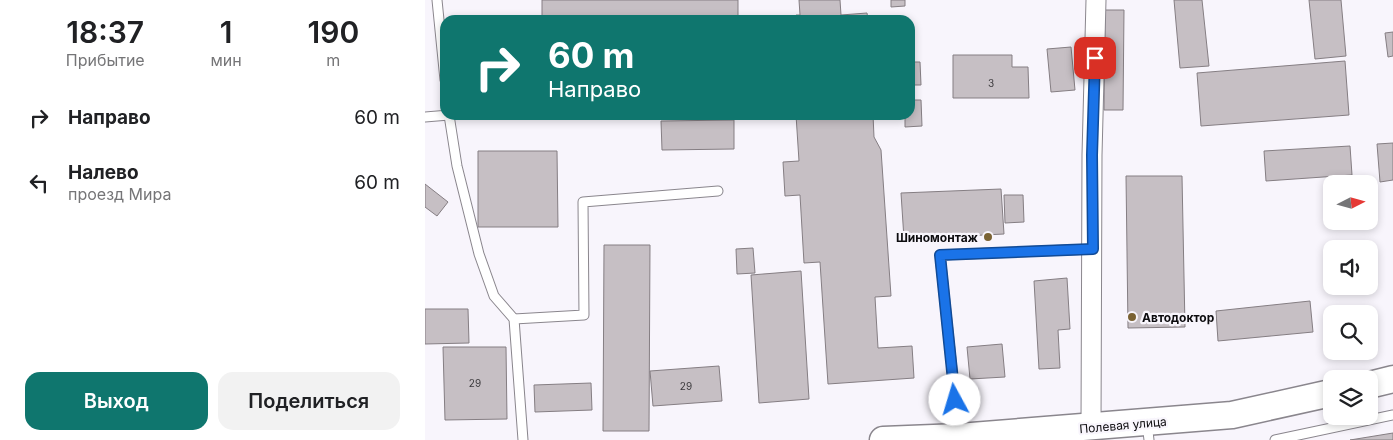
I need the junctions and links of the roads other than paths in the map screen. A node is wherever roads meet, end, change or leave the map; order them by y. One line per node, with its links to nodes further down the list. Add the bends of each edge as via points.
1 (437, 0): 3 (lane)
2 (1097, 0): 8 (street, via 1092,155)
3 (440, 30)
4 (440, 116): 5 (lane)
5 (425, 117)
6 (450, 120): 9 (lane, via 457,166 479,254 494,296)
7 (718, 191): 9 (lane, via 583,202 584,315)
8 (1093, 249): 14 (street); 16 (lane, via 940,255)
9 (514, 319): 17 (lane)
10 (1393, 379): 11 (main road)
11 (1378, 383)
12 (1323, 395): 15 (main road, Полевая улица)
13 (1393, 414): 19 (lane)
14 (1091, 427): 15 (main road, Полевая улица); 16 (main road, Полевая улица)
15 (1148, 432)
16 (959, 437): 18 (main road, Полевая улица)
17 (523, 440)
18 (883, 440)
19 (1275, 440)

